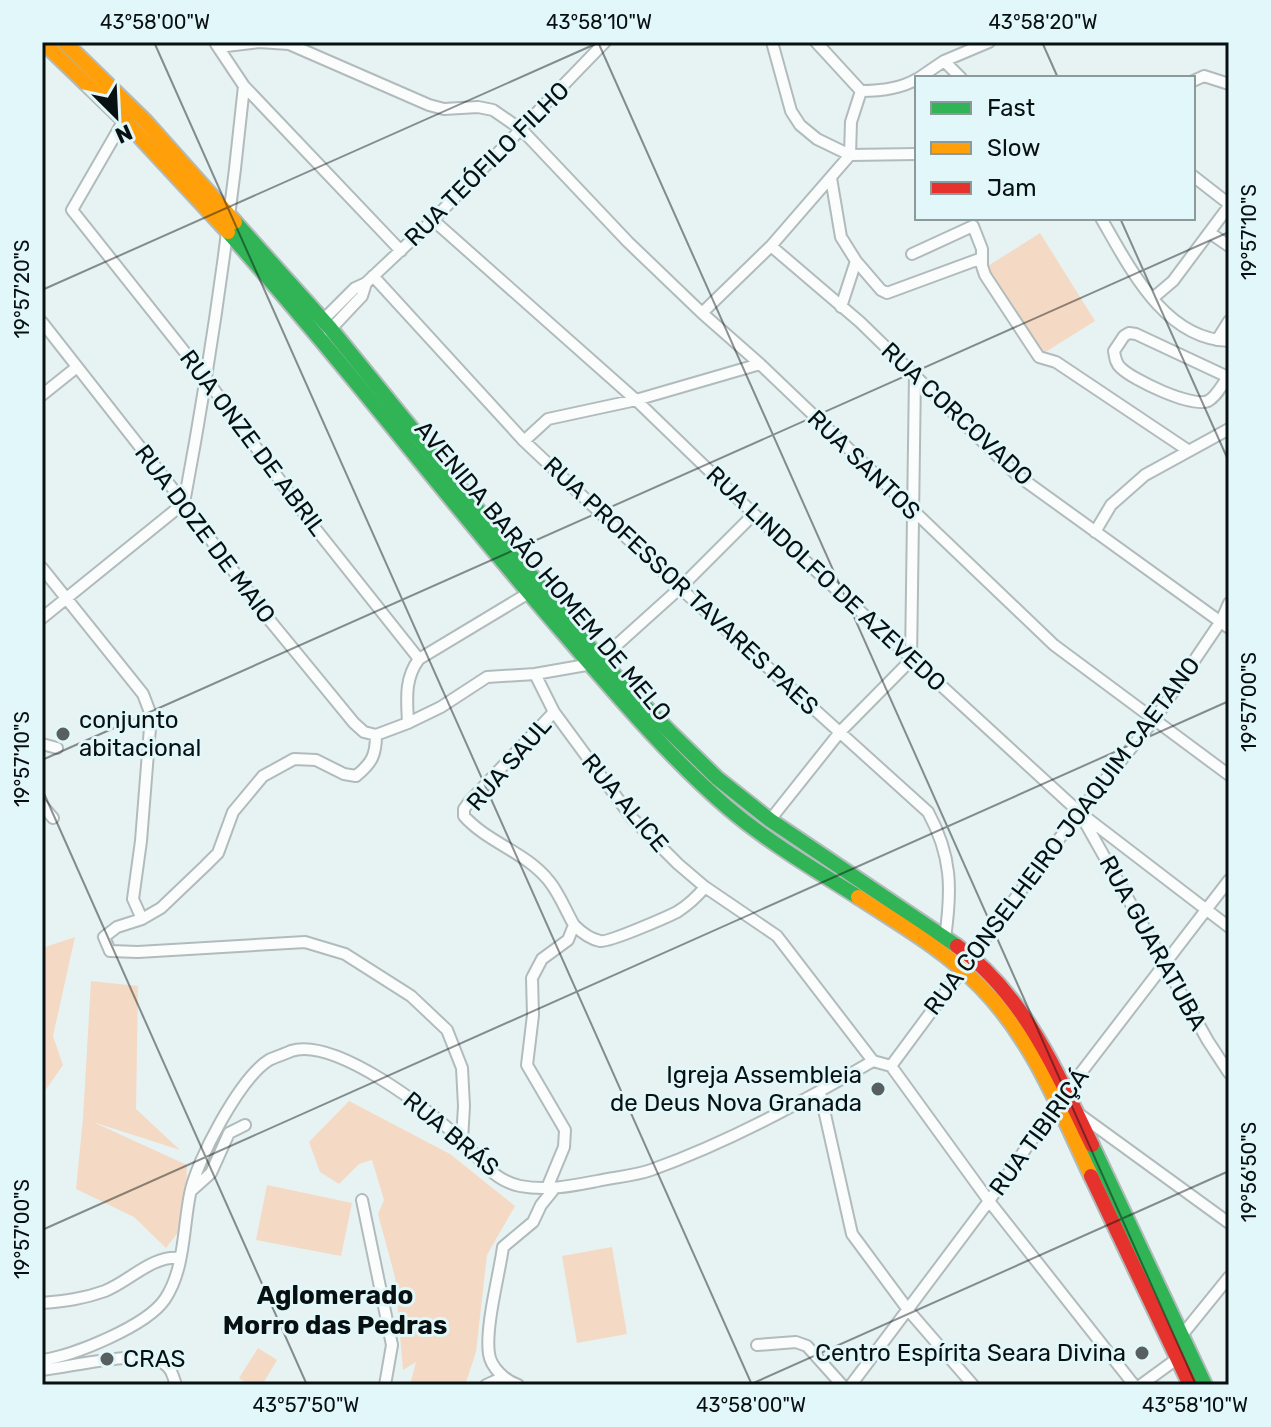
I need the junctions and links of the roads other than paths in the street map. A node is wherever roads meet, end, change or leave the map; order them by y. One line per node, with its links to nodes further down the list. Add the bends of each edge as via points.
1 (43, 42): 16 (main road, AVENIDA BARÃO HOMEM DE MELO)
2 (64, 42): 17 (main road, AVENIDA BARÃO HOMEM DE MELO)
3 (605, 42): 18 (street, RUA TEÓFILO FILHO)
4 (772, 42): 20 (street, via 791,111 800,125)
5 (816, 42): 15 (street)
6 (989, 42): 8 (street)
7 (216, 44): 14 (street); 18 (street, RUA SANTOS, via 289,44 429,105 493,110)
8 (944, 61): 9 (street); 10 (street)
9 (921, 76)
10 (959, 76)
11 (915, 80): 15 (street)
12 (1195, 80): 13 (street, via 1204,76)
13 (1229, 84)
14 (244, 86): 24 (street); 32 (street)
15 (861, 91): 20 (street, via 851,122)
16 (124, 120): 17 (main road, via 133,115); 28 (main road, AVENIDA BARÃO HOMEM DE MELO); 50 (street, RUA ONZE DE ABRIL, via 72,210)
17 (145, 121): 24 (main road, AVENIDA BARÃO HOMEM DE MELO)
18 (522, 130): 25 (street, RUA TEÓFILO FILHO); 39 (street, RUA SANTOS)
19 (915, 154): 20 (street)
20 (850, 155): 21 (street)
21 (831, 178): 30 (street); 35 (street, via 841,237)
22 (1195, 178): 23 (street)
23 (1229, 205): 29 (street)
24 (231, 215): 28 (street); 42 (main road, AVENIDA BARÃO HOMEM DE MELO)
25 (433, 220): 32 (street, RUA TEÓFILO FILHO); 52 (street, RUA LINDOLFO DE AZEVEDO)
26 (1102, 220): 37 (street)
27 (971, 222): 33 (street); 34 (street)
28 (228, 232): 45 (main road, AVENIDA BARÃO HOMEM DE MELO); 50 (street)
29 (1210, 233): 31 (street); 37 (street)
30 (771, 246): 38 (street, RUA CORCOVADO); 39 (street)
31 (1229, 246)
32 (401, 251): 36 (street, RUA TEÓFILO FILHO)
33 (912, 254)
34 (982, 258): 35 (street, via 887,293); 55 (street, via 985,275 1039,357 1056,362)
35 (856, 261): 38 (street)
36 (369, 279): 42 (street, RUA TEÓFILO FILHO, via 362,296); 54 (street, RUA PROFESSOR TAVARES PAES)
37 (1153, 298): 43 (street, via 1196,336)
38 (841, 307): 48 (street, RUA CORCOVADO)
39 (702, 313): 46 (street, RUA SANTOS)
40 (1229, 321): 43 (street)
41 (42, 322): 47 (street, RUA DOZE DE MAIO)
42 (327, 324): 45 (street); 69 (main road, AVENIDA BARÃO HOMEM DE MELO)
43 (1217, 340): 44 (street)
44 (1229, 341)
45 (325, 345): 62 (main road, AVENIDA BARÃO HOMEM DE MELO)
46 (760, 364): 52 (street); 57 (street, RUA SANTOS)
47 (77, 367): 51 (street); 56 (street, RUA DOZE DE MAIO)
48 (915, 375): 57 (street); 59 (street, RUA CORCOVADO, via 1017,475)
49 (1228, 377): 49 (street, via 1212,399 1195,402 1122,369 1114,351 1124,336 1136,334)
50 (207, 380): 56 (street); 67 (street, RUA ONZE DE ABRIL)
51 (42, 395)
52 (636, 400): 54 (street, via 548,419); 58 (street, RUA LINDOLFO DE AZEVEDO)
53 (1229, 429): 55 (street)
54 (524, 441): 61 (street, RUA PROFESSOR TAVARES PAES)
55 (1189, 451): 59 (street, via 1145,475 1111,505)
56 (184, 503): 63 (street); 75 (street, RUA DOZE DE MAIO, via 344,711 364,732)
57 (913, 513): 68 (street); 72 (street, RUA SANTOS, via 1054,645)
58 (754, 514): 61 (street); 68 (street, RUA LINDOLFO DE AZEVEDO)
59 (1095, 532): 66 (street, RUA CORCOVADO)
60 (42, 568): 63 (street)
61 (680, 588): 69 (street); 74 (street, RUA PROFESSOR TAVARES PAES)
62 (527, 594): 67 (street); 69 (main road, AVENIDA BARÃO HOMEM DE MELO)
63 (67, 600): 65 (street); 87 (street, via 143,694 151,715 133,899)
64 (1229, 603): 66 (street, RUA CONSELHEIRO JOAQUIM CAETANO)
65 (42, 618)
66 (1225, 624): 72 (street, RUA CONSELHEIRO JOAQUIM CAETANO)
67 (419, 659): 73 (street, via 408,682)
68 (911, 660): 74 (street); 80 (street, RUA LINDOLFO DE AZEVEDO)
69 (596, 662): 70 (street); 82 (main road, AVENIDA BARÃO HOMEM DE MELO, via 717,778); 93 (main road, AVENIDA BARÃO HOMEM DE MELO, via 670,752 757,831)
70 (535, 674): 71 (street, RUA ALICE); 73 (street, via 487,677)
71 (554, 712): 84 (street, RUA ALICE, via 632,818); 88 (street, RUA SAUL, via 469,802 464,816 478,832 549,880)
72 (1154, 720): 78 (street, RUA SANTOS); 80 (street, RUA CONSELHEIRO JOAQUIM CAETANO)
73 (408, 723): 75 (street)
74 (840, 732): 82 (street); 86 (street, RUA PROFESSOR TAVARES PAES, via 928,812 946,850)
75 (376, 735): 87 (street, via 376,754 356,776 316,760 294,759 263,776 233,812 218,853 161,908)
76 (42, 744): 77 (street)
77 (57, 748)
78 (1229, 775)
79 (42, 805): 81 (street)
80 (1079, 812): 85 (street, RUA LINDOLFO DE AZEVEDO); 92 (street, RUA GUARATUBA); 93 (street, RUA CONSELHEIRO JOAQUIM CAETANO)
81 (53, 818)
82 (770, 820): 89 (main road, AVENIDA BARÃO HOMEM DE MELO)
83 (1229, 880): 85 (street, RUA TIBIRIÇÁ)
84 (705, 887): 88 (street, via 674,914 615,939 602,942); 94 (street, RUA ALICE, via 777,936)
85 (1207, 910): 90 (street, RUA LINDOLFO DE AZEVEDO); 92 (street, RUA TIBIRIÇÁ)
86 (949, 911): 89 (street); 91 (street, RUA PROFESSOR TAVARES PAES)
87 (142, 919): 102 (street, via 104,937 110,951 305,942 345,954 411,996 447,1030 462,1068)
88 (574, 925): 103 (street, via 568,940 542,959 532,978 527,1065 565,1130)
89 (927, 926): 91 (main road, AVENIDA BARÃO HOMEM DE MELO)
90 (1229, 927)
91 (945, 938): 93 (main road, AVENIDA BARÃO HOMEM DE MELO)
92 (1166, 963): 96 (street, RUA GUARATUBA); 97 (street, RUA TIBIRIÇÁ)
93 (968, 964): 95 (street, RUA CONSELHEIRO JOAQUIM CAETANO); 97 (main road, AVENIDA BARÃO HOMEM DE MELO, via 1001,985 1027,1019); 99 (main road, AVENIDA BARÃO HOMEM DE MELO, via 1038,1064)
94 (873, 1061): 95 (street); 98 (street, RUA BRÁS)
95 (891, 1066): 106 (street)
96 (1229, 1073)
97 (1067, 1091): 99 (street, RUA TIBIRIÇÁ); 100 (main road, AVENIDA BARÃO HOMEM DE MELO)
98 (820, 1092): 103 (street, RUA BRÁS, via 648,1171); 111 (street, via 852,1234)
99 (1057, 1104): 106 (street, RUA TIBIRIÇÁ); 115 (main road, AVENIDA BARÃO HOMEM DE MELO)
100 (1079, 1114): 107 (street); 112 (main road, AVENIDA BARÃO HOMEM DE MELO)
101 (245, 1125): 104 (street, via 229,1133 211,1173)
102 (462, 1140): 103 (street, RUA BRÁS, via 492,1173 517,1185); 104 (street, RUA BRÁS, via 390,1083 326,1054 296,1050 268,1061 242,1090 203,1154)
103 (550, 1189): 119 (street, via 533,1222 503,1247 489,1357)
104 (190, 1191): 108 (street, RUA BRÁS)
105 (362, 1200): 121 (street, via 392,1345)
106 (989, 1201): 111 (street, RUA TIBIRIÇÁ); 126 (street)
107 (1229, 1223)
108 (180, 1258): 110 (street, via 165,1258 109,1290 76,1301); 113 (street, RUA BRÁS, via 164,1300 144,1318)
109 (1229, 1277): 112 (street)
110 (42, 1303)
111 (909, 1311): 124 (street, RUA TIBIRIÇÁ); 125 (street)
112 (1182, 1335): 129 (main road, AVENIDA BARÃO HOMEM DE MELO)
113 (100, 1341): 116 (street, RUA BRÁS, via 63,1358); 117 (street)
114 (757, 1345): 123 (street, via 807,1346)
115 (1178, 1358): 127 (street); 128 (main road, AVENIDA BARÃO HOMEM DE MELO)
116 (42, 1360)
117 (103, 1360): 118 (street); 120 (street, via 161,1362 171,1370)
118 (42, 1370)
119 (514, 1384): 122 (street, via 497,1380)
120 (176, 1385)
121 (385, 1385)
122 (486, 1385)
123 (842, 1385)
124 (851, 1385)
125 (973, 1385)
126 (1134, 1385)
127 (1141, 1385)
128 (1190, 1385)
129 (1205, 1385)

